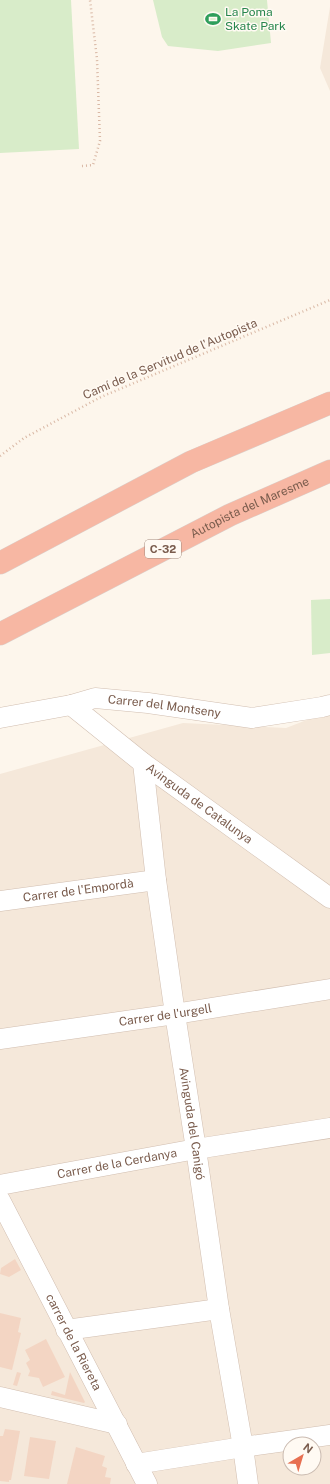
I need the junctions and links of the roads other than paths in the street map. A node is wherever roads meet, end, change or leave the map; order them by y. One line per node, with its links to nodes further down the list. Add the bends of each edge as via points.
1 (330, 403): 3 (highway, via 191,462)
2 (330, 471): 4 (highway, Autopista del Maresme / C-32, via 230,514)
3 (0, 563)
4 (0, 634)
5 (71, 705): 6 (street, Carrer del Montseny, via 96,698 252,718); 7 (street, Carrer del Montseny); 8 (street, Avinguda de Catalunya)
6 (330, 705)
7 (0, 718)
8 (143, 763): 9 (street, Avinguda del Canigó); 10 (street, Avinguda de Catalunya)
9 (156, 880): 11 (street, Carrer de l'Empordà); 13 (street, Avinguda del Canigó)
10 (330, 898)
11 (0, 901)
12 (330, 989): 13 (street, Carrer de l'urgell)
13 (175, 1014): 14 (street, Carrer de l'urgell); 16 (street, Avinguda del Canigó)
14 (0, 1039)
15 (330, 1128): 16 (street, Carrer de la Cerdanya)
16 (196, 1148): 17 (street, Carrer de la Cerdanya); 19 (street, Avinguda del Canigó)
17 (0, 1185)
18 (0, 1200): 20 (street, carrer de la Riereta)
19 (219, 1309): 20 (street); 24 (street, Avinguda del Canigó)
20 (66, 1330): 22 (street, carrer de la Riereta)
21 (0, 1397): 22 (street)
22 (117, 1424): 25 (street, carrer de la Riereta)
23 (330, 1435): 24 (street)
24 (243, 1447): 25 (street); 27 (street, Avinguda del Canigó)
25 (136, 1464): 26 (street, carrer de la Riereta)
26 (146, 1484)
27 (248, 1484)

